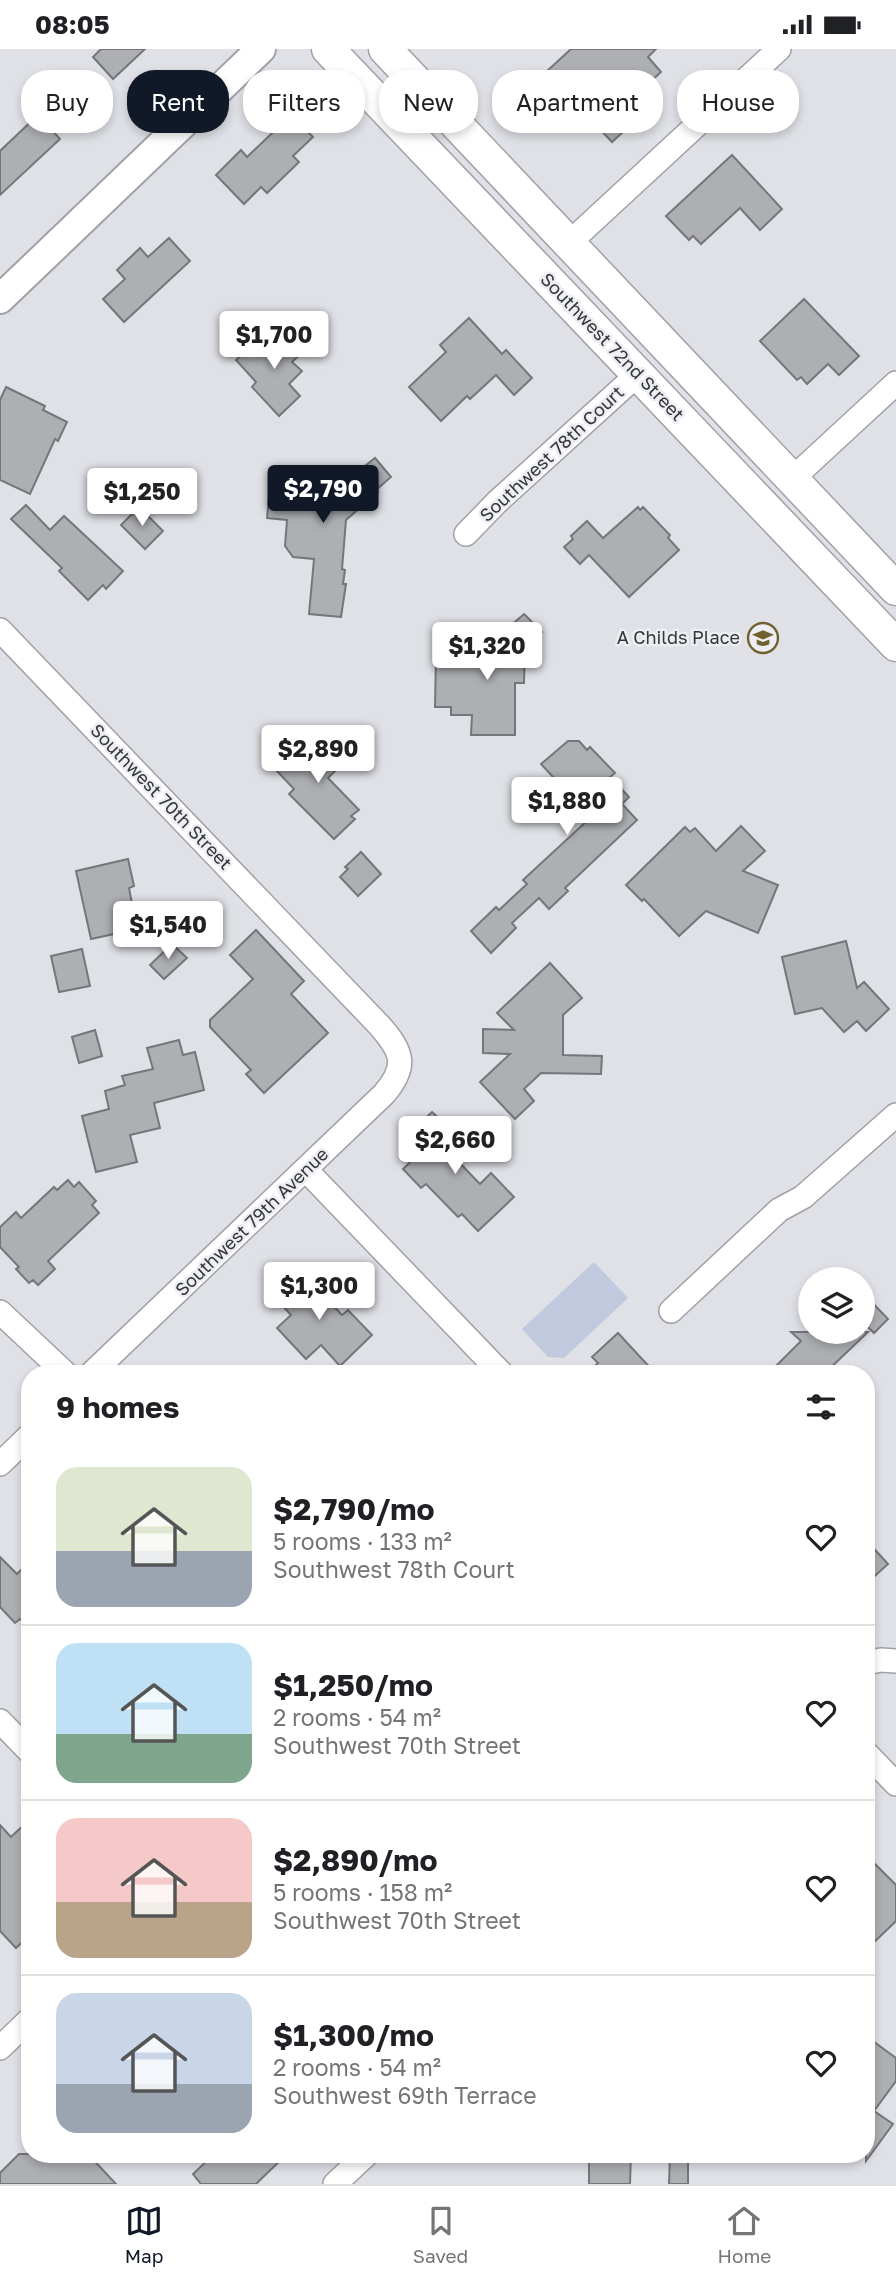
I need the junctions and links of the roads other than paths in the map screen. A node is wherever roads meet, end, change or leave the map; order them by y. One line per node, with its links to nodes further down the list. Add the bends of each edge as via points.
1 (261, 49): 7 (street)
2 (328, 49): 6 (main road, Southwest 72nd Street)
3 (385, 49): 5 (main road)
4 (779, 49): 5 (street)
5 (568, 244): 6 (main road); 10 (main road)
6 (539, 271): 8 (main road, Southwest 72nd Street)
7 (0, 299)
8 (638, 374): 11 (street, Southwest 78th Court); 14 (main road, Southwest 72nd Street)
9 (896, 383): 10 (street)
10 (791, 479): 12 (main road)
11 (466, 534)
12 (896, 589)
13 (0, 629): 15 (street, Southwest 70th Street, via 379,1025)
14 (896, 645)
15 (400, 1062): 17 (street, Southwest 79th Avenue, via 394,1082)
16 (896, 1115): 18 (street, via 803,1197 779,1210)
17 (306, 1170): 21 (street, Southwest 79th Avenue); 22 (street)
18 (671, 1311)
19 (0, 1312): 20 (street)
20 (56, 1365)
21 (100, 1365)
22 (493, 1365)
23 (21, 1444): 24 (street)
24 (0, 1464)
25 (875, 1661): 26 (street)
26 (896, 1661)
27 (0, 1721): 28 (street)
28 (21, 1743)
29 (875, 1762): 30 (street)
30 (896, 1784)
31 (21, 2028): 32 (street)
32 (0, 2048)
33 (357, 2163): 34 (street)
34 (335, 2184)

